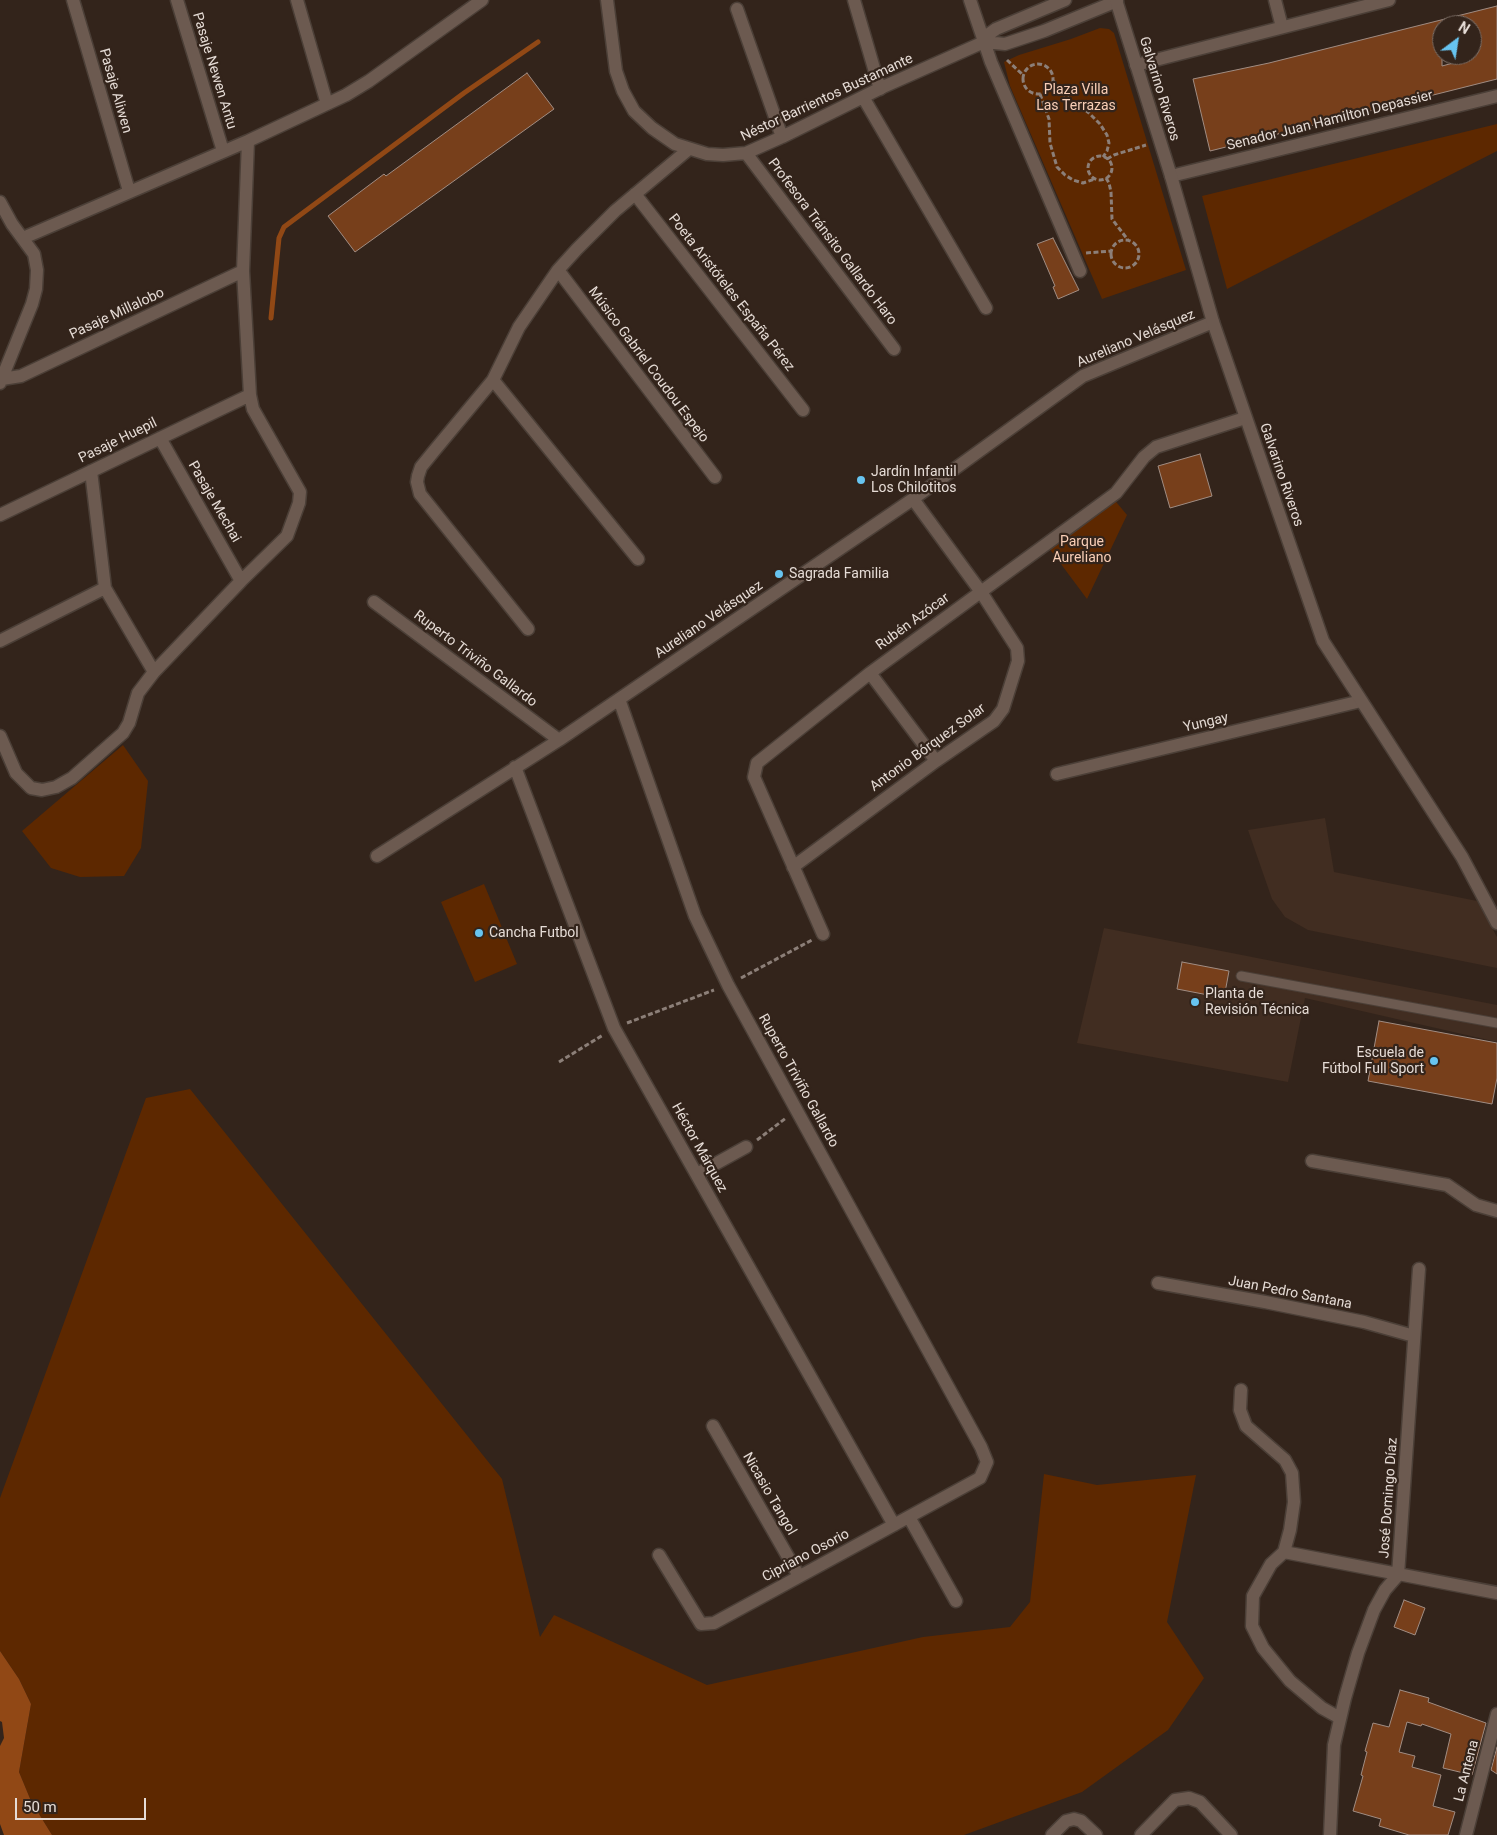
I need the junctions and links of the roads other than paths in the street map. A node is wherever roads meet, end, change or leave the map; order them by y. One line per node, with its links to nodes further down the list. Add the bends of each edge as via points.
1 (73, 0): 26 (street, Pasaje Aliwen)
2 (177, 0): 23 (street, Pasaje Newen Antu)
3 (296, 0): 19 (street)
4 (482, 0): 19 (street, via 369,81)
5 (607, 0): 22 (street, Néstor Barrientos Bustamante, via 616,71 628,101 662,136)
6 (854, 0): 16 (street)
7 (970, 0): 14 (street)
8 (1065, 0): 14 (street, Néstor Barrientos Bustamante, via 996,29)
9 (1116, 0): 14 (street, via 1044,31 1000,44); 15 (street, Galvarino Riveros)
10 (1275, 0): 13 (street)
11 (1390, 0): 13 (street)
12 (737, 9): 20 (street)
13 (1282, 27): 15 (street)
14 (984, 42): 16 (street, Néstor Barrientos Bustamante); 31 (street)
15 (1136, 64): 25 (street, Galvarino Riveros)
16 (880, 88): 18 (street, Néstor Barrientos Bustamante)
17 (1497, 96): 25 (street, Senador Juan Hamilton Depassier)
18 (863, 97): 20 (street, Néstor Barrientos Bustamante); 33 (street)
19 (327, 104): 21 (street)
20 (782, 137): 24 (street, Néstor Barrientos Bustamante)
21 (248, 141): 23 (street); 32 (street)
22 (689, 149): 24 (street, Néstor Barrientos Bustamante, via 707,154); 27 (street)
23 (222, 151): 26 (street)
24 (746, 153): 35 (street, Profesora Tránsito Gallardo Haro)
25 (1171, 176): 34 (street, Galvarino Riveros)
26 (129, 191): 29 (street)
27 (635, 194): 30 (street, via 598,227); 39 (street, Poeta Aristóteles España Pérez)
28 (0, 202): 29 (street)
29 (23, 238): 36 (street, via 34,254 36,289)
30 (558, 270): 37 (street, via 518,327); 43 (street, Músico Gabriel Coudou Espejo)
31 (1080, 270)
32 (243, 271): 36 (street, Pasaje Millalobo, via 20,376); 38 (street)
33 (986, 308)
34 (1213, 322): 40 (street, Galvarino Riveros); 44 (street, Aureliano Velásquez, via 1083,376)
35 (894, 349)
36 (1, 380)
37 (493, 380): 46 (street); 51 (street, via 422,467 418,488)
38 (250, 395): 41 (street, Pasaje Huepil); 47 (street, via 253,408 300,492 287,536)
39 (803, 410)
40 (1246, 418): 49 (street, Rubén Azócar, via 1156,447 1116,493); 56 (street, Galvarino Riveros, via 1324,641)
41 (160, 438): 42 (street, Pasaje Huepil); 47 (street, Pasaje Mechai)
42 (90, 471): 45 (street, Pasaje Huepil); 48 (street)
43 (715, 477)
44 (913, 499): 49 (street, Antonio Bórquez Solar); 55 (street, Aureliano Velásquez)
45 (0, 515)
46 (638, 560)
47 (241, 581): 53 (street)
48 (105, 588): 52 (street); 53 (street)
49 (981, 592): 54 (street, Rubén Azócar); 59 (street, Antonio Bórquez Solar, via 1017,648 1018,661 1003,709 994,721)
50 (374, 602): 58 (street, Ruperto Triviño Gallardo)
51 (528, 629)
52 (0, 641)
53 (154, 672): 57 (street, via 138,693 123,733 72,778 56,787 42,790 31,788 24,782 16,773)
54 (870, 673): 59 (street); 63 (street, Rubén Azócar, via 757,763 754,777)
55 (619, 699): 58 (street, Aureliano Velásquez); 77 (street, Ruperto Triviño Gallardo, via 695,916 728,985)
56 (1361, 701): 61 (street, Yungay); 64 (street, Galvarino Riveros, via 1462,857)
57 (0, 736)
58 (559, 740): 60 (street, Aureliano Velásquez)
59 (936, 761): 63 (street, Antonio Bórquez Solar)
60 (515, 768): 62 (street, Aureliano Velásquez); 70 (street, Héctor Márquez, via 614,1028)
61 (1057, 774)
62 (377, 856)
63 (793, 867): 65 (street, Rubén Azócar)
64 (1497, 923)
65 (823, 934)
66 (1241, 976): 67 (lane)
67 (1497, 1023)
68 (746, 1147): 70 (street)
69 (1312, 1160): 71 (street, via 1447,1185 1476,1205)
70 (696, 1174): 79 (street, Héctor Márquez)
71 (1497, 1211)
72 (1419, 1269): 74 (street, José Domingo Díaz)
73 (1158, 1283): 74 (street, Juan Pedro Santana, via 1364,1322)
74 (1414, 1336): 82 (street, José Domingo Díaz)
75 (1241, 1390): 80 (street, via 1240,1410 1246,1426 1285,1460 1292,1473 1294,1502)
76 (713, 1426): 83 (street, Nicasio Tangol)
77 (987, 1462): 78 (street, Cipriano Osorio, via 980,1478)
78 (909, 1517): 79 (street, Cipriano Osorio); 85 (street)
79 (894, 1525): 83 (street, Cipriano Osorio)
80 (1284, 1552): 82 (street); 87 (street, via 1271,1564 1253,1596 1252,1626 1264,1648 1290,1681 1322,1708)
81 (659, 1555): 83 (street, Cipriano Osorio, via 701,1624 714,1623)
82 (1398, 1574): 84 (street); 87 (street, José Domingo Díaz, via 1374,1610)
83 (799, 1576)
84 (1497, 1593)
85 (956, 1601)
86 (1497, 1714): 93 (street, La Antena)
87 (1340, 1718): 92 (street, José Domingo Díaz, via 1334,1745)
88 (1052, 1835): 89 (street, via 1066,1821 1074,1819)
89 (1096, 1835)
90 (1141, 1835): 91 (street, via 1175,1800 1189,1798 1200,1802)
91 (1231, 1835)
92 (1330, 1835)
93 (1466, 1835)

